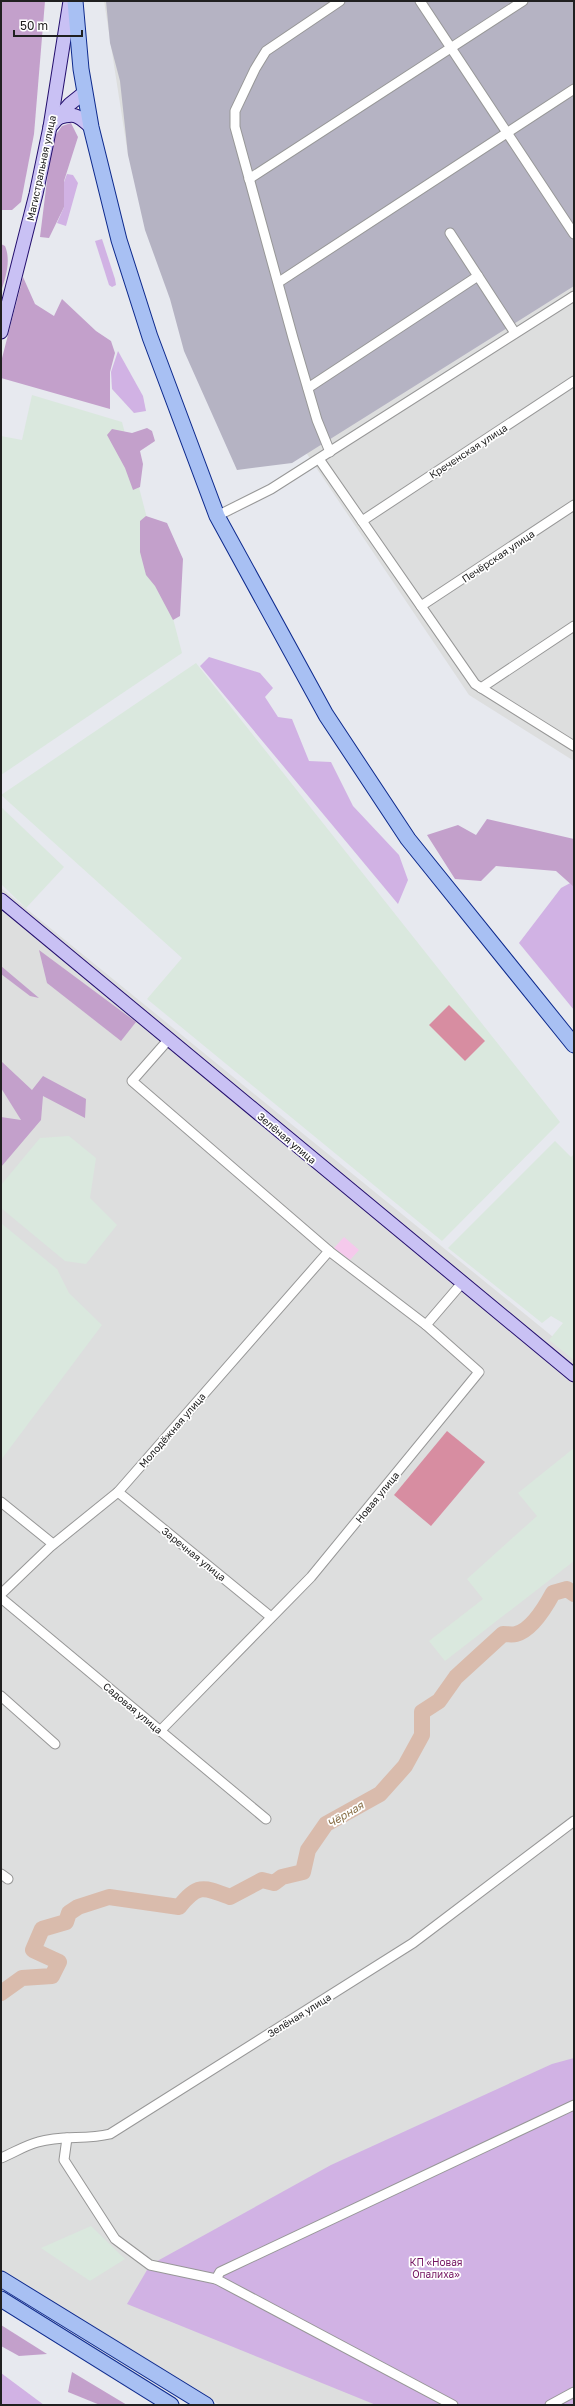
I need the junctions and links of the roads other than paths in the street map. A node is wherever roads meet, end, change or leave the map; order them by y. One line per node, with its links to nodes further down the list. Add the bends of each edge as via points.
1 (70, 1): 9 (street, Магистральная улица)
2 (75, 1): 8 (main road)
3 (340, 1): 12 (street, via 266,51 255,68 234,118)
4 (420, 1): 6 (street)
5 (523, 1): 6 (street)
6 (450, 48): 11 (street); 12 (street)
7 (574, 89): 11 (street)
8 (85, 92): 9 (street, via 70,104); 10 (main road)
9 (54, 123): 10 (street, via 71,114 78,116); 18 (street, Магистральная улица)
10 (91, 127): 25 (main road, via 135,294 172,400)
11 (508, 133): 14 (street); 16 (street)
12 (249, 179): 16 (street)
13 (450, 233): 15 (street)
14 (574, 234)
15 (478, 276): 19 (street); 21 (street)
16 (279, 282): 21 (street)
17 (574, 296): 19 (street)
18 (1, 332)
19 (515, 333): 22 (street)
20 (574, 381): 26 (street, Креченская улица)
21 (308, 388): 22 (street)
22 (330, 452): 23 (street)
23 (319, 459): 25 (street, via 272,489); 26 (street)
24 (574, 505): 27 (street, Печёрская улица)
25 (217, 516): 33 (main road, via 322,709 408,839)
26 (362, 521): 27 (street)
27 (422, 606): 29 (street, via 475,684)
28 (574, 626): 29 (street)
29 (481, 688): 30 (street)
30 (574, 746)
31 (1, 900): 32 (street, Зелёная улица)
32 (169, 1038): 34 (street, via 132,1081); 35 (street, Зелёная улица)
33 (574, 1045)
34 (329, 1251): 36 (street); 38 (street, Молодёжная улица)
35 (462, 1283): 36 (street); 37 (street, Зелёная улица)
36 (426, 1325): 43 (street, Новая улица, via 480,1372 311,1577)
37 (574, 1375)
38 (118, 1492): 40 (street, Молодёжная улица); 43 (street, Заречная улица)
39 (1, 1502): 40 (street)
40 (54, 1544): 41 (street, Молодёжная улица)
41 (1, 1594)
42 (1, 1598): 45 (street, Садовая улица)
43 (271, 1617): 45 (street, Новая улица)
44 (1, 1696): 46 (street)
45 (160, 1731): 47 (street, Садовая улица)
46 (55, 1744)
47 (266, 1819)
48 (574, 1821): 50 (street, Зелёная улица, via 413,1943 110,2134 91,2139)
49 (574, 2105): 53 (street, via 220,2272)
50 (67, 2138): 51 (street, Зелёная улица, via 38,2142); 53 (street, via 64,2160 115,2239 150,2265)
51 (1, 2158)
52 (1, 2279): 57 (main road)
53 (216, 2279): 58 (street)
54 (1, 2299): 56 (main road)
55 (574, 2392): 59 (street)
56 (172, 2405)
57 (206, 2405)
58 (453, 2405)
59 (550, 2405)

